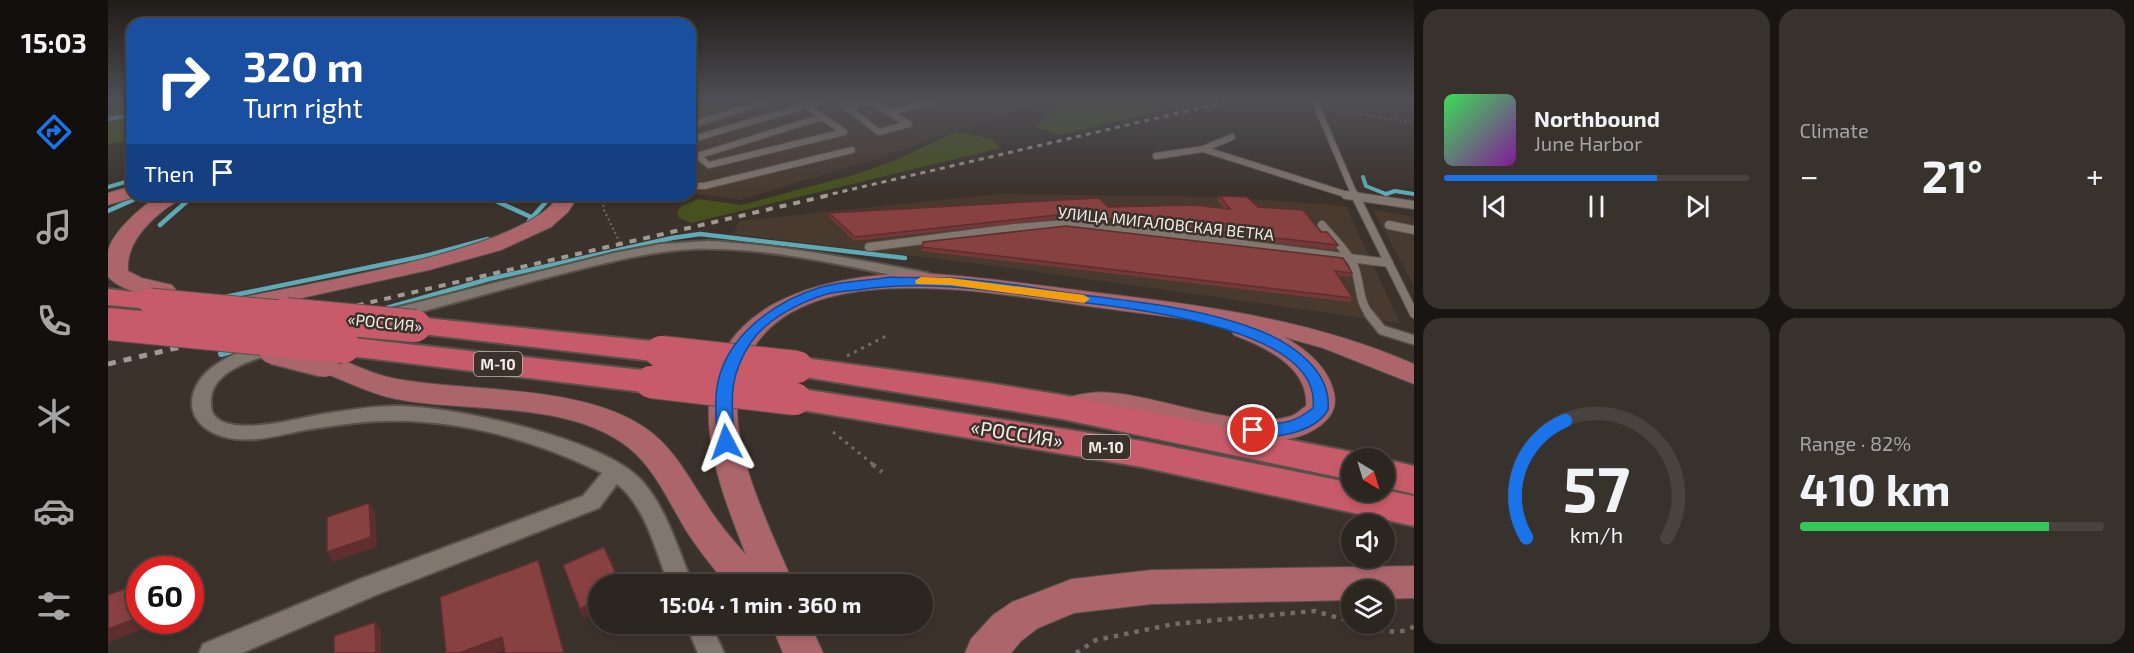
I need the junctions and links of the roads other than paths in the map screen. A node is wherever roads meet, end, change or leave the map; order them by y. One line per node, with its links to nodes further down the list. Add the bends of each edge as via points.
1 (719, 131): 6 (lane)
2 (776, 131): 9 (lane)
3 (843, 131): 9 (lane, via 709,165)
4 (1328, 131): 13 (lane)
5 (1232, 137): 7 (lane)
6 (696, 138)
7 (1203, 149): 10 (lane); 13 (lane)
8 (852, 150): 11 (lane)
9 (697, 156)
10 (1156, 156)
11 (696, 186)
12 (126, 194): 14 (main road)
13 (1356, 198): 17 (lane); 23 (lane)
14 (108, 199)
15 (162, 201): 25 (main road, via 116,236 110,255 112,268)
16 (566, 201): 30 (main road, via 551,217 498,244 421,265)
17 (1414, 205)
18 (1322, 225): 22 (lane)
19 (1389, 225): 20 (lane)
20 (1414, 230)
21 (869, 247): 22 (lane, УЛИЦА МИГАЛОВСКАЯ ВЕТКА, via 1065,224)
22 (1349, 257): 23 (lane, УЛИЦА МИГАЛОВСКАЯ ВЕТКА); 31 (lane, via 1363,307 1382,330)
23 (1389, 263): 28 (lane)
24 (950, 282): 27 (main road); 37 (street, via 814,256 744,248 707,245 653,249 519,279 252,353 219,370 201,398 202,415 207,421 236,432 358,416 419,413 517,434 592,458); 43 (main road, via 890,281 825,291 769,317 746,339 728,372 724,389 726,442)
25 (157, 296): 26 (highway, «РОССИЯ» / М-10); 34 (highway, «РОССИЯ» / М-10, bridge, via 661,352)
26 (108, 297)
27 (1159, 308): 33 (main road, via 1320,336); 35 (main road, via 1249,331 1282,348 1302,363 1317,382 1320,410 1304,424 1270,430 1113,403)
28 (1414, 314)
29 (108, 324): 32 (highway, «РОССИЯ» / М-10, bridge, via 218,335)
30 (108, 334)
31 (1414, 340)
32 (334, 355): 34 (highway, «РОССИЯ» / М-10, bridge, via 651,381); 42 (main road, via 395,388 567,410 599,417 625,429 663,464 707,533)
33 (1414, 375)
34 (796, 383): 35 (highway, «РОССИЯ» / М-10, via 982,393); 40 (highway, «РОССИЯ» / М-10)
35 (1062, 407): 36 (highway, «РОССИЯ» / М-10)
36 (1341, 464)
37 (616, 470): 41 (street, via 644,502); 46 (street, via 591,502 368,587)
38 (1395, 476): 39 (highway)
39 (1414, 480)
40 (1414, 511)
41 (676, 574)
42 (741, 574)
43 (772, 574)
44 (1414, 582): 48 (main road, via 1152,587 1072,596 1025,615)
45 (702, 634): 47 (street)
46 (212, 653)
47 (711, 653)
48 (985, 653)

